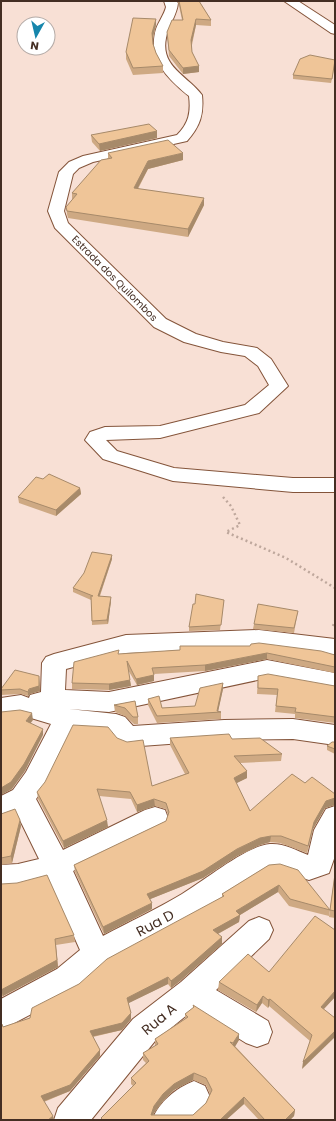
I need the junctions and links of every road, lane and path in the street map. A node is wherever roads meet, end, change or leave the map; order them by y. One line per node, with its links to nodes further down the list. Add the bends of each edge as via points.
1 (170, 1): 4 (street, Estrada dos Quilombos, via 172,8 161,30 159,53 167,69 195,95 197,112 193,127 182,138 88,159 74,165 66,172 56,211 61,225 160,323 190,338 251,352 265,363 279,386 252,409 160,432 105,433 95,440 110,455 173,474)
2 (290, 1): 3 (street)
3 (334, 27)
4 (205, 478): 5 (street, Estrada dos Quilombos); 6 (path, via 231,506 240,525 226,532 286,558)
5 (335, 486)
6 (335, 588)
7 (335, 621): 8 (path)
8 (334, 637): 11 (street, via 126,644 54,663)
9 (335, 682): 11 (street, via 267,669)
10 (11, 707): 11 (street)
11 (57, 711): 12 (street, via 116,724 127,736 293,729); 13 (street, via 35,780)
12 (335, 734)
13 (12, 803): 16 (street)
14 (335, 817): 19 (street, Rua D, via 328,830 319,864 315,867 309,868 282,857 269,856 251,864 192,903)
15 (155, 818): 16 (street)
16 (56, 866): 17 (street, via 14,878); 19 (street)
17 (1, 877)
18 (259, 930): 20 (street, Rua A)
19 (96, 954): 21 (street, Rua D, via 68,978)
20 (192, 992): 22 (street); 24 (street, Rua A, via 144,1030)
21 (1, 1015)
22 (257, 1032)
23 (194, 1098): 25 (street)
24 (70, 1120)
25 (168, 1120)

